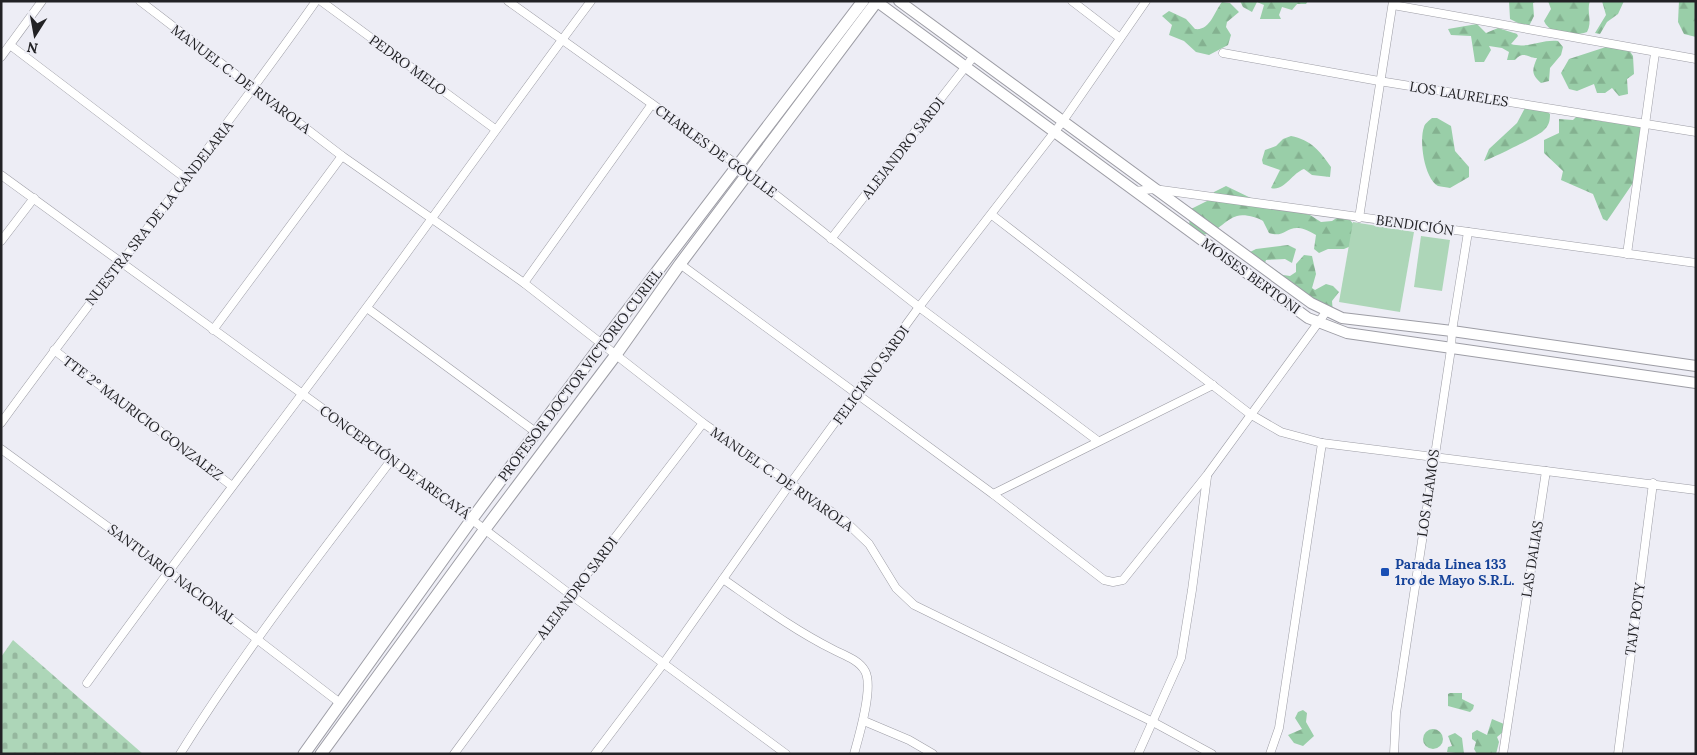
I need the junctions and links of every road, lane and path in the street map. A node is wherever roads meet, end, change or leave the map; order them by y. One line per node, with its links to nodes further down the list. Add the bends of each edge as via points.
1 (42, 1): 15 (street)
2 (140, 1): 23 (street, MANUEL C. DE RIVAROLA)
3 (316, 1): 23 (street, NUESTRA SRA DE LA CANDELARIA)
4 (321, 1): 27 (street, PEDRO MELO)
5 (508, 1): 14 (street, CHARLES DE GOULLE)
6 (591, 1): 14 (street)
7 (863, 1): 31 (main road, PROFESOR DOCTOR VICTORIO CURIEL)
8 (877, 1): 21 (street, MOISES BERTONI); 31 (main road, PROFESOR DOCTOR VICTORIO CURIEL)
9 (899, 1): 18 (street, MOISES BERTONI)
10 (1072, 1): 13 (street)
11 (1146, 1): 13 (street, FELICIANO SARDI)
12 (1393, 3): 17 (street); 22 (street)
13 (1120, 38): 25 (street, FELICIANO SARDI)
14 (562, 40): 24 (street, CHARLES DE GOULLE); 27 (street)
15 (10, 45): 19 (street); 33 (street)
16 (1223, 53): 22 (street, LOS LAURELES)
17 (1655, 53): 20 (street); 26 (street)
18 (974, 56): 21 (street, ALEJANDRO SARDI); 25 (street, MOISES BERTONI)
19 (1, 57)
20 (1696, 60)
21 (966, 68): 28 (street, MOISES BERTONI); 41 (street, ALEJANDRO SARDI)
22 (1379, 81): 26 (street, LOS LAURELES); 39 (street)
23 (255, 89): 30 (street, MANUEL C. DE RIVAROLA); 33 (street, NUESTRA SRA DE LA CANDELARIA)
24 (652, 104): 31 (street, CHARLES DE GOULLE); 47 (street)
25 (1063, 121): 28 (street, FELICIANO SARDI); 34 (street, MOISES BERTONI)
26 (1646, 124): 29 (street, LOS LAURELES); 43 (street)
27 (495, 129): 38 (street)
28 (1054, 132): 35 (street, MOISES BERTONI); 37 (street, FELICIANO SARDI)
29 (1696, 132)
30 (342, 156): 38 (street, MANUEL C. DE RIVAROLA); 52 (street)
31 (744, 170): 41 (street, CHARLES DE GOULLE); 46 (main road, PROFESOR DOCTOR VICTORIO CURIEL); 56 (main road, PROFESOR DOCTOR VICTORIO CURIEL)
32 (1, 175): 36 (street, CONCEPCIÓN DE ARECAYÁ)
33 (185, 178): 44 (street, NUESTRA SRA DE LA CANDELARIA)
34 (1154, 189): 35 (street, BENDICIÓN); 39 (street, BENDICIÓN); 50 (street, MOISES BERTONI)
35 (1135, 191): 51 (street, MOISES BERTONI)
36 (34, 198): 42 (street); 44 (street, CONCEPCIÓN DE ARECAYÁ)
37 (992, 215): 48 (street, FELICIANO SARDI); 59 (street)
38 (431, 218): 47 (street); 49 (street)
39 (1359, 218): 40 (street, BENDICIÓN)
40 (1468, 232): 43 (street, BENDICIÓN); 53 (street, LOS ALAMOS)
41 (831, 238): 48 (street, CHARLES DE GOULLE)
42 (1, 241)
43 (1627, 254): 45 (street, BENDICIÓN)
44 (120, 262): 52 (street, CONCEPCIÓN DE ARECAYÁ); 55 (street, NUESTRA SRA DE LA CANDELARIA)
45 (1696, 263)
46 (680, 264): 56 (main road, PROFESOR DOCTOR VICTORIO CURIEL); 61 (street)
47 (524, 283): 56 (street)
48 (919, 307): 61 (street, FELICIANO SARDI); 66 (street, CHARLES DE GOULLE)
49 (367, 308): 60 (street); 65 (street)
50 (1326, 312): 51 (street); 53 (street, MOISES BERTONI, via 1342,318)
51 (1317, 322): 54 (street, MOISES BERTONI, via 1347,333); 62 (street)
52 (213, 330): 60 (street, CONCEPCIÓN DE ARECAYÁ)
53 (1452, 331): 54 (street, LOS ALAMOS); 57 (street, MOISES BERTONI)
54 (1451, 348): 58 (street, MOISES BERTONI); 69 (street, LOS ALAMOS)
55 (54, 350): 63 (street, NUESTRA SRA DE LA CANDELARIA); 75 (street, TTE 2° MAURICIO GONZALEZ)
56 (609, 351): 64 (street, MANUEL C. DE RIVAROLA); 65 (main road, PROFESOR DOCTOR VICTORIO CURIEL); 79 (main road, PROFESOR DOCTOR VICTORIO CURIEL)
57 (1696, 366)
58 (1696, 383)
59 (1213, 385): 62 (street); 66 (street)
60 (301, 393): 70 (street, CONCEPCIÓN DE ARECAYÁ); 75 (street)
61 (856, 396): 74 (street, FELICIANO SARDI); 77 (street)
62 (1250, 414): 67 (street, via 1281,432); 72 (street)
63 (1, 423)
64 (703, 424): 74 (street, MANUEL C. DE RIVAROLA); 82 (street, ALEJANDRO SARDI)
65 (536, 433): 78 (main road, PROFESOR DOCTOR VICTORIO CURIEL)
66 (1098, 441): 77 (street)
67 (1322, 443): 69 (street); 99 (street, via 1279,728)
68 (1, 449): 80 (street, SANTUARIO NACIONAL)
69 (1433, 457): 71 (street); 100 (street, LOS ALAMOS, via 1396,713)
70 (392, 459): 78 (street, CONCEPCIÓN DE ARECAYÁ); 83 (street)
71 (1546, 471): 73 (street); 101 (street, LAS DALIAS)
72 (1207, 475): 77 (street, via 1123,580 1114,582 1104,580); 88 (street, via 1180,658)
73 (1653, 483): 76 (street); 102 (street, TAJY POTY)
74 (790, 484): 81 (street, FELICIANO SARDI); 88 (street, MANUEL C. DE RIVAROLA, via 845,521 869,544 896,588 914,606)
75 (232, 486): 80 (street)
76 (1696, 490)
77 (994, 494)
78 (472, 519): 79 (street, CONCEPCIÓN DE ARECAYÁ); 86 (main road, PROFESOR DOCTOR VICTORIO CURIEL)
79 (485, 529): 82 (street, CONCEPCIÓN DE ARECAYÁ); 92 (main road, PROFESOR DOCTOR VICTORIO CURIEL)
80 (167, 570): 83 (street, SANTUARIO NACIONAL); 85 (street)
81 (723, 579): 84 (street, FELICIANO SARDI); 87 (street, via 802,633 855,660 865,670)
82 (571, 596): 84 (street, CONCEPCIÓN DE ARECAYÁ); 93 (street, ALEJANDRO SARDI)
83 (258, 638): 86 (street, SANTUARIO NACIONAL); 90 (street)
84 (664, 664): 89 (street, FELICIANO SARDI); 94 (street, CONCEPCIÓN DE ARECAYÁ)
85 (87, 683)
86 (340, 703): 91 (main road, PROFESOR DOCTOR VICTORIO CURIEL)
87 (864, 721): 95 (street); 96 (street)
88 (1153, 722): 97 (street); 98 (street, MANUEL C. DE RIVAROLA)
89 (598, 753)
90 (180, 754)
91 (304, 754)
92 (321, 754)
93 (454, 754)
94 (786, 754)
95 (854, 754)
96 (933, 754)
97 (1138, 754)
98 (1212, 754)
99 (1270, 754)
100 (1394, 754)
101 (1503, 754)
102 (1618, 754)

